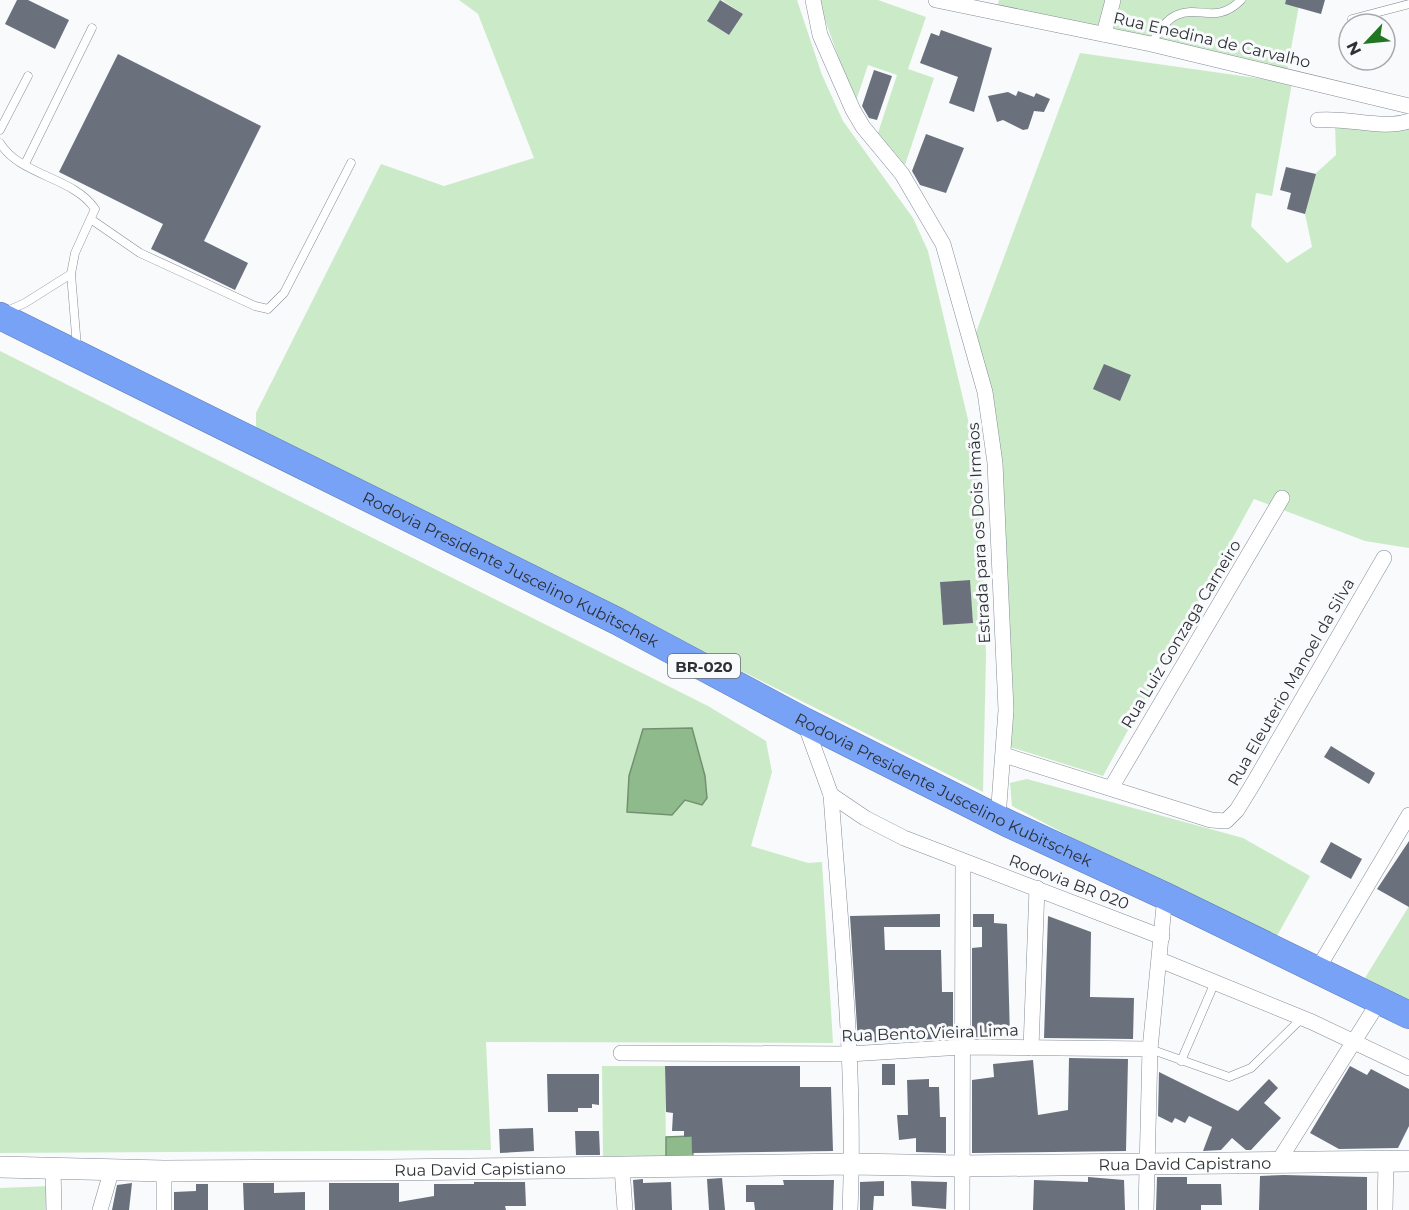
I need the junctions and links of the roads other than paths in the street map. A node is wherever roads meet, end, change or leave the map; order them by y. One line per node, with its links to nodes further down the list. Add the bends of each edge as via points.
1 (813, 0): 26 (street, Estrada para os Dois Irmãos, via 820,35 853,110 914,191 943,244 979,367 995,464 1005,666)
2 (936, 0): 6 (street, Rua Enedina de Carvalho)
3 (1113, 0): 9 (street)
4 (1241, 0): 10 (lane, via 1220,13 1179,14 1165,24)
5 (1409, 4): 7 (lane)
6 (997, 5): 9 (street, Rua Enedina de Carvalho)
7 (1379, 12)
8 (92, 28): 18 (lane)
9 (1104, 33): 10 (street, Rua Enedina de Carvalho)
10 (1151, 44): 12 (street, Rua Enedina de Carvalho)
11 (28, 76): 15 (lane)
12 (1409, 106)
13 (1318, 120): 14 (street, via 1373,121 1384,125)
14 (1409, 121)
15 (0, 130)
16 (0, 143): 18 (lane)
17 (351, 163): 19 (lane, via 285,293 268,309 149,257)
18 (25, 164): 19 (lane, via 90,203 95,209)
19 (92, 220): 20 (lane)
20 (70, 274): 21 (lane); 22 (lane)
21 (0, 315): 22 (highway, Rodovia Presidente Juscelino Kubitschek / BR-020)
22 (78, 354): 25 (highway, Rodovia Presidente Juscelino Kubitschek / BR-020, via 636,631)
23 (1282, 498): 27 (street, Rua Luiz Gonzaga Carneiro)
24 (1384, 558): 27 (street, Rua Eleuterio Manoel da Silva, via 1253,784 1226,821 1211,820)
25 (804, 721): 28 (street); 30 (highway, Rodovia Presidente Juscelino Kubitschek / BR-020)
26 (1004, 755): 27 (street); 30 (street, Estrada para os Dois Irmãos)
27 (1111, 788)
28 (831, 795): 31 (street, Rodovia BR 020, via 884,828); 46 (street)
29 (1409, 815): 36 (street)
30 (998, 818): 33 (highway, Rodovia Presidente Juscelino Kubitschek / BR-020)
31 (963, 861): 32 (street, Rodovia BR 020); 42 (street)
32 (1037, 888): 34 (street, Rodovia BR 020); 43 (street)
33 (1165, 896): 34 (street); 36 (highway, Rodovia Presidente Juscelino Kubitschek / BR-020)
34 (1162, 936): 35 (street)
35 (1160, 960): 37 (street); 44 (street)
36 (1317, 970): 38 (highway, Rodovia Presidente Juscelino Kubitschek / BR-020)
37 (1215, 982): 40 (street); 47 (lane)
38 (1380, 1000): 39 (highway, Rodovia Presidente Juscelino Kubitschek / BR-020); 41 (street)
39 (1409, 1015)
40 (1302, 1018): 41 (street); 47 (lane, via 1241,1073 1220,1076)
41 (1354, 1040): 48 (street); 51 (street)
42 (963, 1047): 43 (street, Rua Bento Vieira Lima); 46 (street, Rua Bento Vieira Lima); 54 (street)
43 (1031, 1048): 44 (street, Rua Bento Vieira Lima)
44 (1150, 1049): 47 (lane); 52 (street)
45 (621, 1053): 46 (street, Rua Bento Vieira Lima)
46 (849, 1054): 53 (street)
47 (1181, 1061)
48 (1409, 1068)
49 (1386, 1161): 50 (street, Rua David Capistrano); 51 (street, Rua David Capistrano); 67 (street)
50 (1409, 1161)
51 (1278, 1162): 52 (street, Rua David Capistrano)
52 (1148, 1163): 54 (street, Rua David Capistrano); 66 (street)
53 (852, 1164): 54 (street, Rua David Capistiano); 57 (street, Rua David Capistiano); 64 (street)
54 (961, 1166): 65 (street)
55 (0, 1167): 56 (street, Rua David Capistiano)
56 (53, 1168): 58 (street, Rua David Capistiano); 61 (street)
57 (622, 1168): 59 (street, Rua David Capistiano); 63 (street)
58 (112, 1169): 59 (street, Rua David Capistiano); 60 (street)
59 (164, 1171): 62 (street)
60 (101, 1209)
61 (54, 1210)
62 (164, 1210)
63 (625, 1210)
64 (850, 1210)
65 (962, 1210)
66 (1146, 1210)
67 (1384, 1210)

